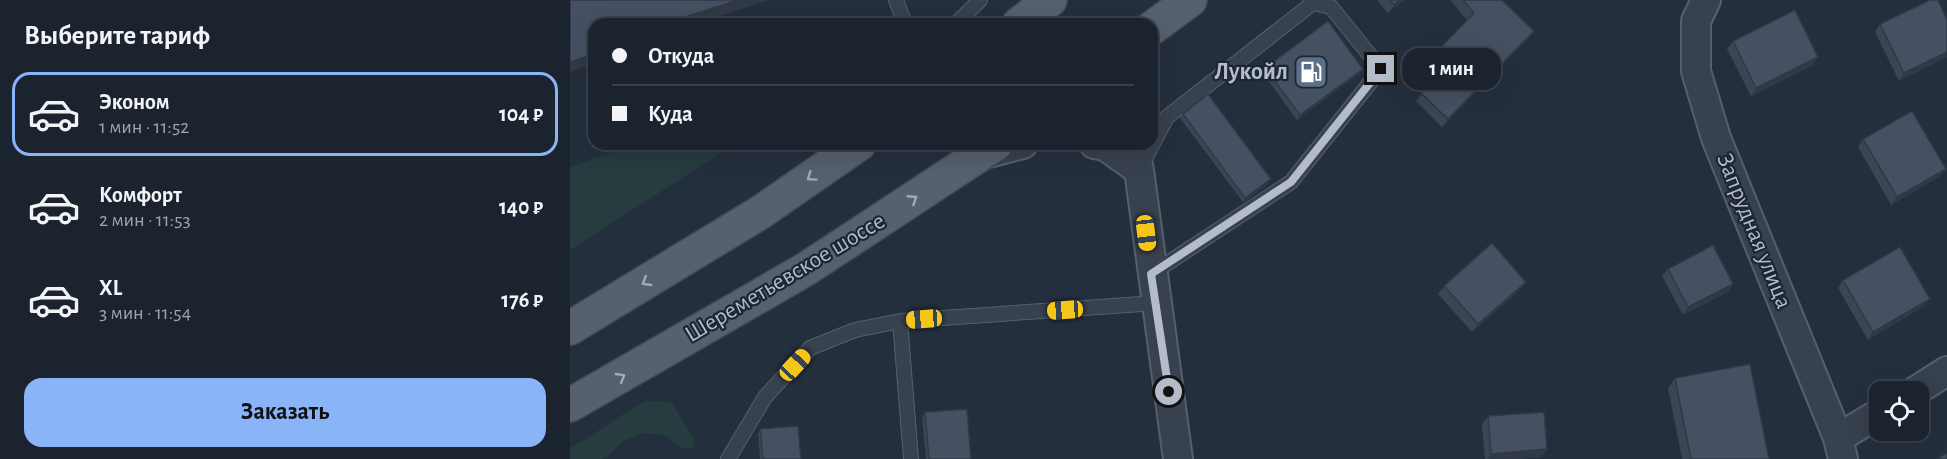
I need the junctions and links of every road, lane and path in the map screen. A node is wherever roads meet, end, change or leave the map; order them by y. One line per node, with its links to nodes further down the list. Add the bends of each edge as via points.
1 (896, 0): 7 (lane)
2 (980, 0): 8 (lane)
3 (1050, 0): 9 (main road)
4 (1706, 0): 24 (street, Запрудная улица, via 1696,21 1696,71 1716,138)
5 (1312, 1): 11 (lane, via 1167,117); 16 (lane, via 1331,7 1381,69 1291,182)
6 (1171, 14): 10 (street)
7 (903, 18)
8 (962, 18)
9 (1027, 18)
10 (1158, 37)
11 (1158, 129)
12 (850, 150): 19 (main road, one-way to 19, via 761,212)
13 (986, 150): 22 (main road, Шереметьевское шоссе, one-way to 13, via 806,269)
14 (1116, 150): 15 (street)
15 (1136, 157): 16 (street)
16 (1151, 274): 17 (street)
17 (1156, 303): 18 (lane); 27 (street)
18 (900, 321): 25 (lane, via 855,330 810,348 765,397); 26 (lane)
19 (570, 328)
20 (1947, 371): 21 (street)
21 (1929, 382)
22 (570, 405)
23 (1869, 423): 24 (street)
24 (1840, 449)
25 (728, 459)
26 (911, 459)
27 (1178, 459)

